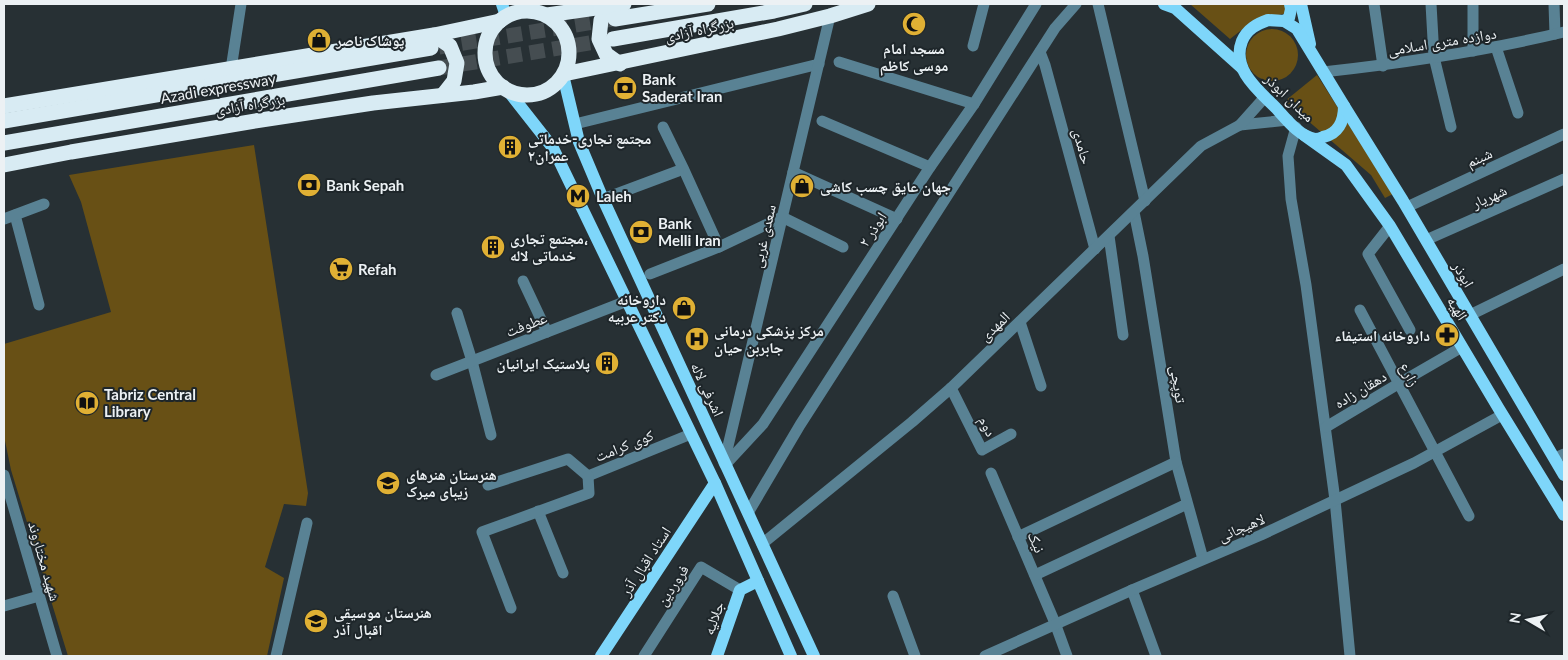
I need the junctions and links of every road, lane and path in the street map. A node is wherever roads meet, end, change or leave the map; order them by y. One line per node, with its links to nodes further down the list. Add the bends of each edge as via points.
1 (241, 4): 36 (street)
2 (708, 4): 17 (highway)
3 (805, 4): 22 (highway)
4 (868, 4): 19 (highway, بزرگراه آزادی)
5 (984, 4): 24 (street)
6 (1036, 4): 43 (street, ابوذر ۲)
7 (1076, 4): 27 (street)
8 (1098, 4): 66 (street)
9 (1164, 4): 35 (main road, via 1175,8)
10 (1290, 4): 20 (main road, via 1289,18)
11 (1301, 4): 28 (main road)
12 (1374, 4): 33 (street)
13 (1431, 4): 29 (street)
14 (1473, 4): 26 (street)
15 (1554, 4): 21 (street)
16 (538, 10): 17 (highway); 18 (highway); 38 (highway, via 558,23 566,35 570,48)
17 (617, 10): 31 (highway, via 600,20 599,39 606,54)
18 (503, 13): 23 (highway); 39 (highway, via 491,31 485,56 488,70)
19 (830, 16): 31 (highway, بزرگراه آزادی); 32 (street, سعدی غربی)
20 (1284, 22): 28 (main road, via 1297,29); 35 (main road, via 1268,20 1250,29 1240,48)
21 (1560, 33): 25 (street, دوازده متری اسلامی)
22 (614, 39)
23 (432, 42): 36 (highway); 40 (highway, via 450,46 457,63 454,81); 48 (highway, Azadi expressway)
24 (974, 46)
25 (1496, 47): 26 (street, دوازده متری اسلامی); 47 (street)
26 (1473, 51): 29 (street, دوازده متری اسلامی)
27 (1040, 52): 78 (street, حامدی); 115 (street, via 805,417)
28 (1313, 53): 37 (main road)
29 (1434, 57): 33 (street, دوازده متری اسلامی); 53 (street)
30 (839, 62): 43 (street)
31 (620, 64): 38 (highway, بزرگراه آزادی)
32 (819, 64): 51 (street); 63 (street, سعدی غربی)
33 (1383, 66): 37 (street, دوازده متری اسلامی)
34 (439, 68): 57 (highway, Azadi expressway)
35 (1242, 68): 41 (main road, میدان ابوذر)
36 (231, 69): 42 (highway)
37 (1323, 72): 45 (main road)
38 (564, 75): 39 (highway, via 556,85 532,95); 51 (main road, اشرفی لاله)
39 (506, 89): 40 (highway, بزرگراه آزادی); 82 (main road, via 554,148)
40 (443, 95): 59 (highway, بزرگراه آزادی, via 272,118)
41 (1265, 97): 52 (street, المهدی); 55 (main road, میدان ابوذر)
42 (49, 99): 44 (highway); 48 (highway)
43 (974, 104): 61 (street, ابوذر ۲)
44 (4, 106)
45 (1344, 106): 55 (main road, میدان ابوذر, via 1340,126 1331,136 1316,139); 68 (main road, ابوذر)
46 (4, 110): 48 (highway)
47 (1518, 113)
48 (28, 117): 49 (highway, Azadi expressway)
49 (4, 121)
50 (822, 121): 61 (street)
51 (575, 124): 65 (main road, اشرفی لاله, via 579,142)
52 (1240, 125): 55 (street, المهدی); 66 (street, المهدی, via 1202,146)
53 (1451, 126)
54 (663, 127): 76 (street)
55 (1296, 127): 73 (main road, الهیه, via 1346,165); 98 (street, via 1288,156 1291,200)
56 (1564, 134): 68 (street, شبنم)
57 (29, 139): 58 (highway, Azadi expressway); 59 (highway); 60 (highway)
58 (4, 143)
59 (71, 152): 60 (highway, بزرگراه آزادی)
60 (5, 165)
61 (930, 167): 72 (street, ابوذر ۲)
62 (678, 171): 65 (street)
63 (793, 172): 71 (street, سعدی غربی); 72 (street)
64 (1564, 180): 75 (street, شهریار)
65 (603, 199): 105 (main road, اشرفی لاله)
66 (1145, 201): 69 (street, المهدی)
67 (44, 204): 70 (street)
68 (1407, 207): 75 (main road, ابوذر)
69 (1134, 212): 74 (street, المهدی); 104 (street, توپچی)
70 (9, 217): 83 (street)
71 (782, 217): 76 (street); 77 (street); 105 (street, سعدی غربی)
72 (897, 219): 105 (street, ابوذر ۲, via 763,424)
73 (1390, 226): 88 (street, via 1368,254); 91 (main road, الهیه)
74 (1109, 236): 78 (street, المهدی); 90 (street)
75 (1426, 240): 86 (main road, ابوذر)
76 (719, 247): 80 (street)
77 (843, 247)
78 (1095, 249): 87 (street, المهدی)
79 (1564, 269): 86 (street)
80 (650, 274)
81 (523, 281): 89 (street)
82 (627, 301): 89 (street, عطوفت); 99 (main road)
83 (39, 305)
84 (1360, 310): 94 (street, زارع)
85 (457, 313): 92 (street)
86 (1470, 315): 103 (main road, ابوذر)
87 (1020, 322): 95 (street); 96 (street, المهدی)
88 (1410, 330)
89 (547, 332): 92 (street, عطوفت)
90 (1123, 335)
91 (1462, 347): 94 (street, دهقان زاده); 97 (main road, الهیه)
92 (472, 361): 93 (street, عطوفت); 101 (street)
93 (436, 375)
94 (1398, 384): 98 (street, دهقان زاده); 102 (street, زارع)
95 (1041, 386)
96 (951, 388): 100 (street, دوم, via 982,450); 120 (street, المهدی)
97 (1502, 415): 102 (street, لاهیجانی); 116 (main road, الهیه)
98 (1326, 427): 112 (street)
99 (691, 434): 109 (street, کوی کرامت); 110 (main road)
100 (1011, 434)
101 (491, 435)
102 (1434, 452): 112 (street, لاهیجانی); 117 (street, زارع)
103 (1561, 457): 108 (main road)
104 (1176, 462): 113 (street, توپچی); 119 (street)
105 (725, 464): 115 (main road, اشرفی لاله)
106 (991, 473): 119 (street, نیک)
107 (4, 475): 127 (street, شهید مختاروند)
108 (1564, 475)
109 (588, 476): 111 (street, کوی کرامت, via 568,459); 114 (street, via 589,493)
110 (715, 483): 124 (main road); 134 (main road, استاد اقبال آذر)
111 (488, 486)
112 (1336, 500): 121 (street, لاهیجانی); 143 (street)
113 (1187, 504): 121 (street, توپچی); 123 (street)
114 (538, 511): 122 (street); 130 (street, via 482,532)
115 (748, 513): 120 (main road, اشرفی لاله)
116 (1564, 515)
117 (1469, 516)
118 (307, 523): 133 (street)
119 (1018, 537): 123 (street, نیک)
120 (762, 544): 138 (main road, اشرفی لاله)
121 (1203, 559): 126 (street, لاهیجانی)
122 (564, 573)
123 (1035, 575): 131 (street, نیک)
124 (758, 581): 125 (main road); 137 (main road)
125 (740, 590): 135 (street, فروردین, via 700,568); 136 (main road, جلالیه)
126 (1132, 590): 131 (street, لاهیجانی); 142 (street)
127 (39, 596): 129 (street); 132 (street, شهید مختاروند)
128 (893, 596): 139 (street)
129 (4, 606)
130 (511, 608)
131 (1055, 623): 140 (street, لاهیجانی); 141 (street, نیک)
132 (57, 656)
133 (276, 656)
134 (601, 656)
135 (644, 656)
136 (716, 656)
137 (791, 656)
138 (814, 656)
139 (915, 656)
140 (988, 656)
141 (1067, 656)
142 (1156, 656)
143 (1350, 656)

